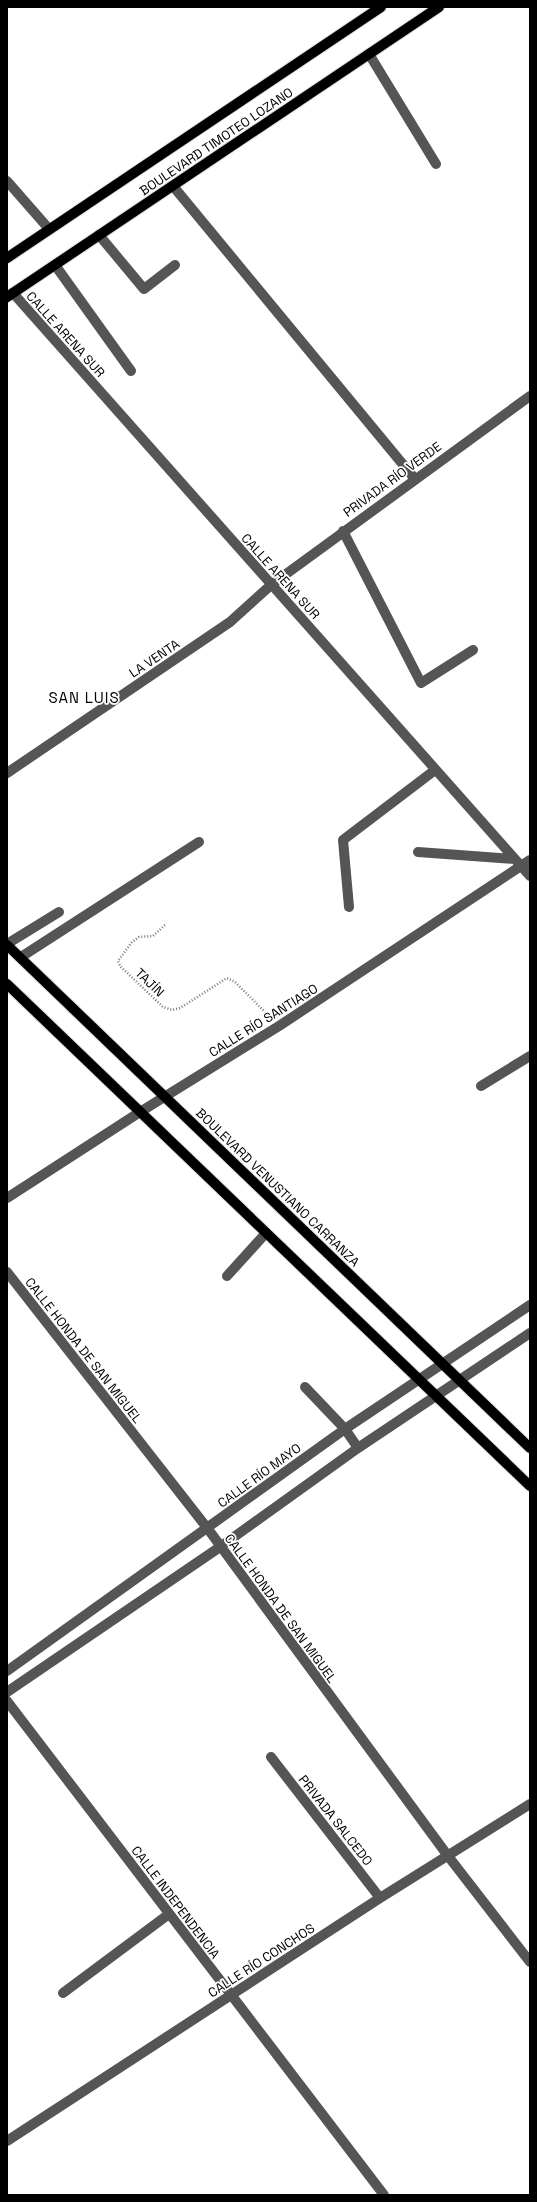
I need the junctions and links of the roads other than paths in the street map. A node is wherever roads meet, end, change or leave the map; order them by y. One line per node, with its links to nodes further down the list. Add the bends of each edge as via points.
1 (381, 7): 7 (main road, BOULEVARD TIMOTEO LOZANO)
2 (439, 7): 3 (main road, BOULEVARD TIMOTEO LOZANO)
3 (369, 54): 4 (street); 6 (main road, BOULEVARD TIMOTEO LOZANO)
4 (436, 164)
5 (7, 181): 7 (street)
6 (173, 186): 8 (main road, BOULEVARD TIMOTEO LOZANO); 15 (street)
7 (49, 229): 9 (main road, BOULEVARD TIMOTEO LOZANO)
8 (99, 235): 10 (main road, BOULEVARD TIMOTEO LOZANO); 11 (street, via 144,289)
9 (7, 258)
10 (54, 265): 12 (main road, BOULEVARD TIMOTEO LOZANO); 13 (street)
11 (175, 265)
12 (10, 295): 17 (street, CALLE ARENA SUR)
13 (131, 371)
14 (530, 396): 15 (street, PRIVADA RÍO VERDE)
15 (415, 479): 16 (street, PRIVADA RÍO VERDE)
16 (343, 531): 17 (street, PRIVADA RÍO VERDE); 18 (street, via 421,683)
17 (271, 585): 19 (street, CALLE ARENA SUR); 20 (street, LA VENTA, via 230,622)
18 (473, 650)
19 (435, 770): 23 (street, CALLE ARENA SUR); 27 (street, via 343,840)
20 (7, 773)
21 (200, 842): 30 (street)
22 (418, 852): 23 (street)
23 (515, 859): 25 (street, CALLE ARENA SUR)
24 (530, 860): 25 (street, CALLE RÍO SANTIAGO)
25 (522, 867): 26 (street, CALLE ARENA SUR); 34 (street, CALLE RÍO SANTIAGO, via 279,1026)
26 (530, 876)
27 (349, 907)
28 (59, 912): 29 (street)
29 (7, 944): 30 (main road, BOULEVARD VENUSTIANO CARRANZA)
30 (20, 957): 34 (main road, BOULEVARD VENUSTIANO CARRANZA)
31 (7, 984): 35 (main road)
32 (530, 1056): 33 (street)
33 (481, 1086)
34 (165, 1096): 35 (street, CALLE RÍO SANTIAGO); 42 (main road, BOULEVARD VENUSTIANO CARRANZA)
35 (140, 1112): 36 (street, CALLE RÍO SANTIAGO); 37 (main road)
36 (7, 1198)
37 (266, 1233): 39 (street); 44 (main road)
38 (7, 1272): 51 (street, CALLE HONDA DE SAN MIGUEL)
39 (227, 1276)
40 (530, 1305): 42 (street, CALLE RÍO MAYO)
41 (530, 1333): 43 (street)
42 (444, 1364): 43 (main road, BOULEVARD VENUSTIANO CARRANZA); 44 (street, CALLE RÍO MAYO)
43 (460, 1380): 46 (street); 49 (main road, BOULEVARD VENUSTIANO CARRANZA)
44 (419, 1381): 46 (main road); 47 (street, CALLE RÍO MAYO)
45 (305, 1387): 47 (street)
46 (436, 1397): 48 (street); 50 (main road)
47 (345, 1429): 48 (street); 51 (street, CALLE RÍO MAYO)
48 (358, 1448): 52 (street)
49 (530, 1448)
50 (530, 1486)
51 (208, 1529): 52 (street, CALLE HONDA DE SAN MIGUEL); 53 (street, CALLE RÍO MAYO)
52 (220, 1547): 54 (street); 58 (street, CALLE HONDA DE SAN MIGUEL)
53 (7, 1671)
54 (7, 1692)
55 (7, 1701): 60 (street, CALLE INDEPENDENCIA)
56 (271, 1757): 59 (street, PRIVADA SALCEDO)
57 (530, 1804): 58 (street, CALLE RÍO CONCHOS)
58 (448, 1856): 59 (street, CALLE RÍO CONCHOS); 61 (street, CALLE HONDA DE SAN MIGUEL)
59 (380, 1898): 63 (street, CALLE RÍO CONCHOS)
60 (168, 1914): 62 (street); 63 (street, CALLE INDEPENDENCIA)
61 (530, 1962)
62 (63, 1993)
63 (231, 1996): 64 (street, CALLE RÍO CONCHOS); 65 (street, CALLE INDEPENDENCIA)
64 (7, 2141)
65 (384, 2195)

